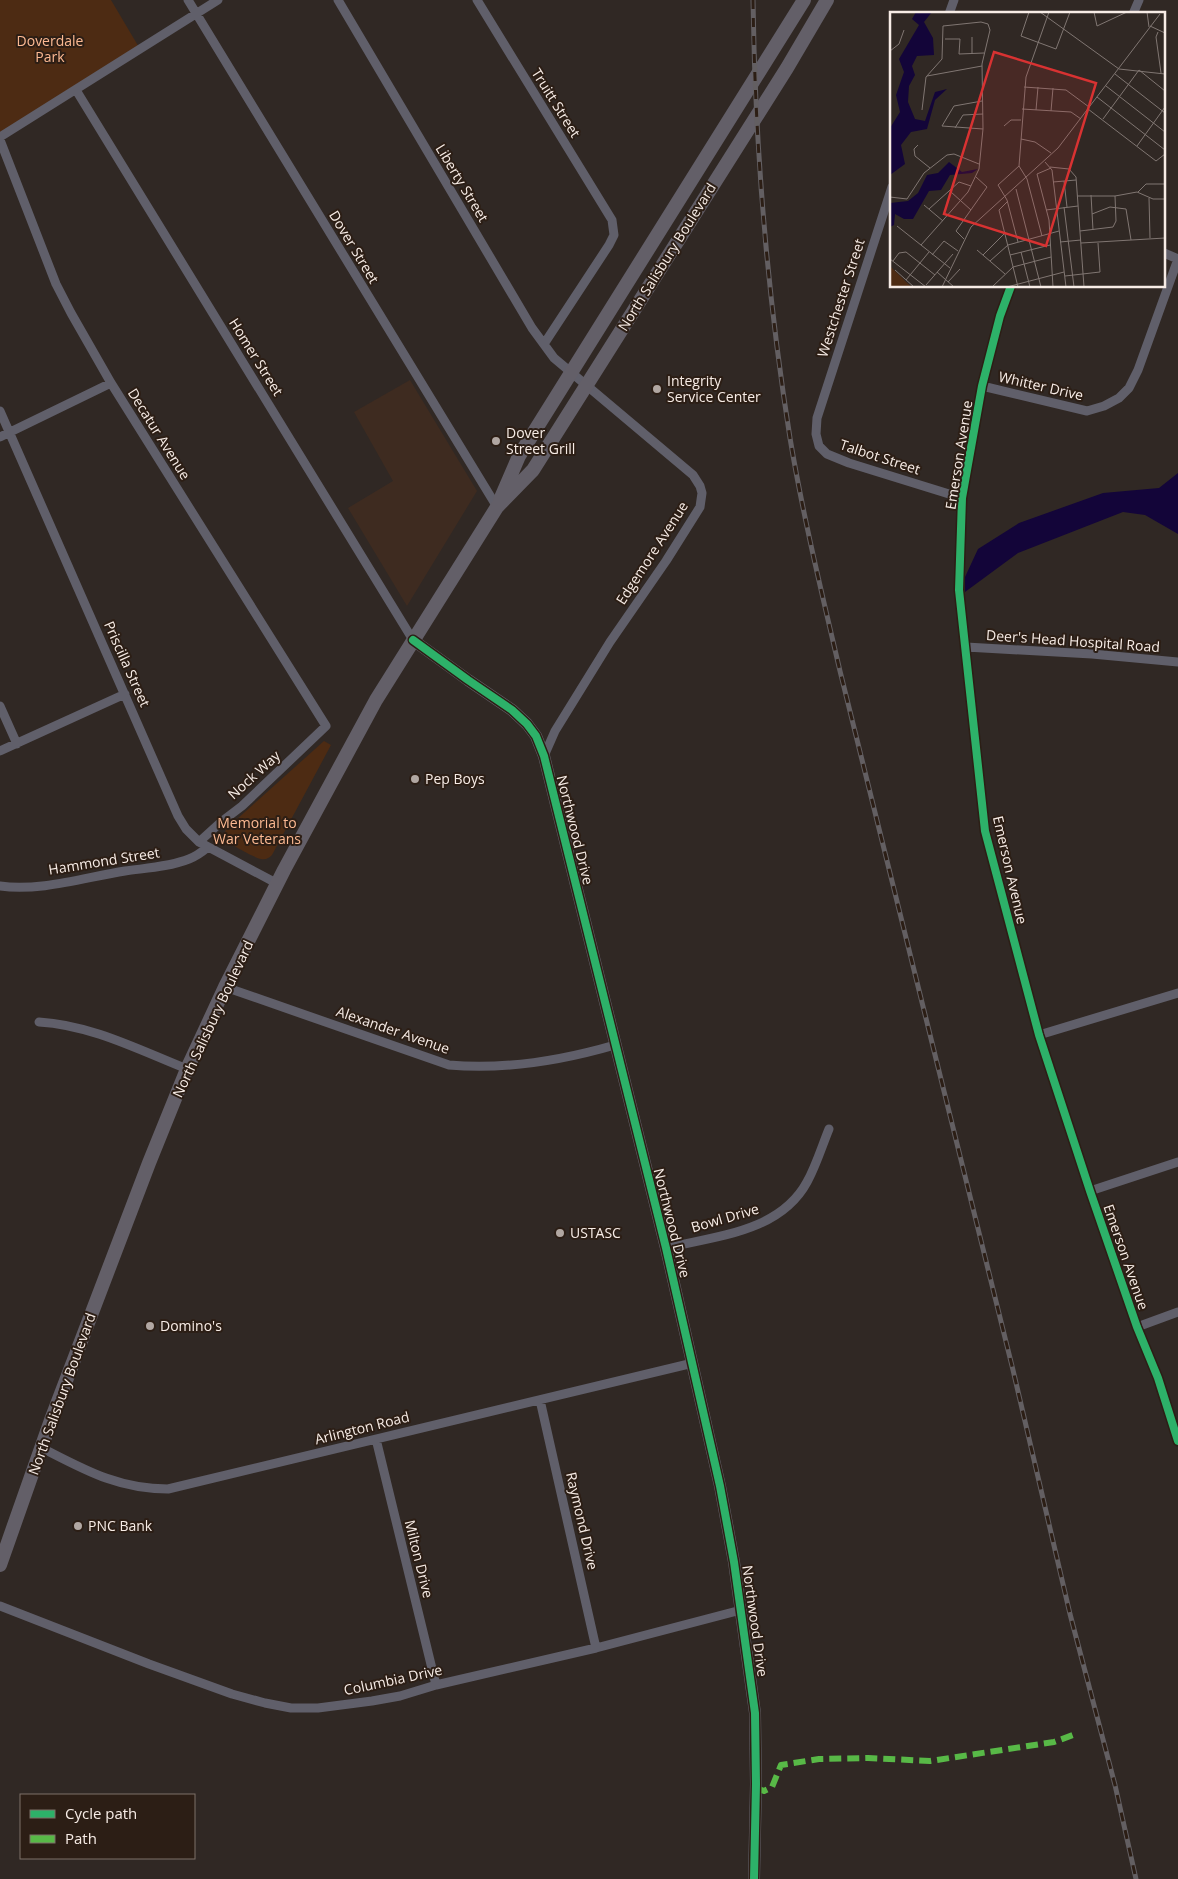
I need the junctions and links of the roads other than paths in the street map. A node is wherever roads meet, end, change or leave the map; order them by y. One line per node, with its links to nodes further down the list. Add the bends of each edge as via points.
1 (188, 0): 11 (street, Dover Street)
2 (218, 0): 11 (street)
3 (338, 0): 18 (street, Liberty Street)
4 (477, 0): 18 (street, Truitt Street, via 612,220 614,235 609,245)
5 (804, 0): 19 (main road, North Salisbury Boulevard)
6 (827, 0): 21 (main road, North Salisbury Boulevard)
7 (954, 0): 9 (street)
8 (1139, 0): 10 (street)
9 (950, 12)
10 (1134, 12)
11 (197, 14): 12 (street); 28 (street, Dover Street)
12 (76, 90): 13 (street); 29 (street, Homer Street)
13 (0, 138): 20 (street, Decatur Avenue, via 56,284)
14 (890, 193): 24 (street, Westchester Street)
15 (1166, 254): 16 (street)
16 (1178, 259): 22 (street, Whitter Drive, via 1138,370 1129,388 1118,398 1087,411)
17 (1010, 288): 22 (street, Emerson Avenue)
18 (544, 344): 19 (street, Liberty Street)
19 (570, 373): 21 (street, Edgemore Avenue); 28 (main road, North Salisbury Boulevard, via 519,456)
20 (111, 382): 25 (street); 34 (street, Decatur Avenue)
21 (585, 386): 28 (main road, North Salisbury Boulevard, via 533,470); 37 (street, Edgemore Avenue, via 693,474 702,493 700,507 610,642 555,731)
22 (982, 386): 27 (street, Emerson Avenue)
23 (0, 412): 25 (street, Priscilla Street)
24 (817, 418): 27 (street, Talbot Street, via 816,434 819,446 826,454)
25 (9, 433): 26 (street); 32 (street, Priscilla Street)
26 (0, 437)
27 (962, 498): 30 (street, Emerson Avenue, via 959,590)
28 (497, 507): 29 (main road, North Salisbury Boulevard)
29 (413, 640): 37 (street, Northwood Drive, via 512,710 536,736); 40 (main road, North Salisbury Boulevard, via 376,700)
30 (966, 647): 31 (street, Deer's Head Hospital Road); 45 (street, Emerson Avenue, via 986,831)
31 (1178, 662)
32 (125, 694): 35 (street); 38 (street, Priscilla Street, via 178,816)
33 (0, 706): 35 (street)
34 (326, 726): 38 (street, Nock Way)
35 (17, 744): 36 (street)
36 (0, 751)
37 (544, 756): 46 (street, Northwood Drive)
38 (199, 842): 39 (street, Priscilla Street)
39 (208, 847): 40 (street, Priscilla Street); 41 (street, Hammond Street, via 188,859 167,864 44,885)
40 (278, 884): 42 (main road, North Salisbury Boulevard)
41 (0, 886)
42 (225, 987): 46 (street, Alexander Avenue, via 449,1065 522,1065); 47 (main road, North Salisbury Boulevard)
43 (1178, 993): 45 (street)
44 (39, 1022): 47 (street, via 89,1030)
45 (1039, 1035): 50 (street, Emerson Avenue)
46 (614, 1045): 51 (street, Northwood Drive)
47 (187, 1069): 58 (main road, North Salisbury Boulevard)
48 (829, 1129): 51 (street, Bowl Drive, via 807,1183 791,1204 775,1217 756,1226)
49 (1178, 1162): 50 (street)
50 (1090, 1191): 53 (street, Emerson Avenue)
51 (666, 1248): 54 (street, Northwood Drive)
52 (1178, 1312): 53 (street)
53 (1137, 1326): 57 (street, Emerson Avenue)
54 (693, 1363): 55 (street, Arlington Road); 61 (street, Northwood Drive, via 720,1486)
55 (540, 1400): 56 (street, Arlington Road); 62 (street, Raymond Drive)
56 (376, 1439): 58 (street, Arlington Road, via 168,1489 138,1488 94,1475); 63 (street, Milton Drive)
57 (1178, 1441)
58 (42, 1448): 59 (main road, North Salisbury Boulevard)
59 (0, 1565)
60 (0, 1606): 63 (street, Columbia Drive, via 232,1694 291,1708 372,1701)
61 (741, 1610): 62 (street, Columbia Drive); 64 (street, Northwood Drive, via 755,1713)
62 (596, 1648): 63 (street, Columbia Drive)
63 (436, 1685)
64 (754, 1879)

